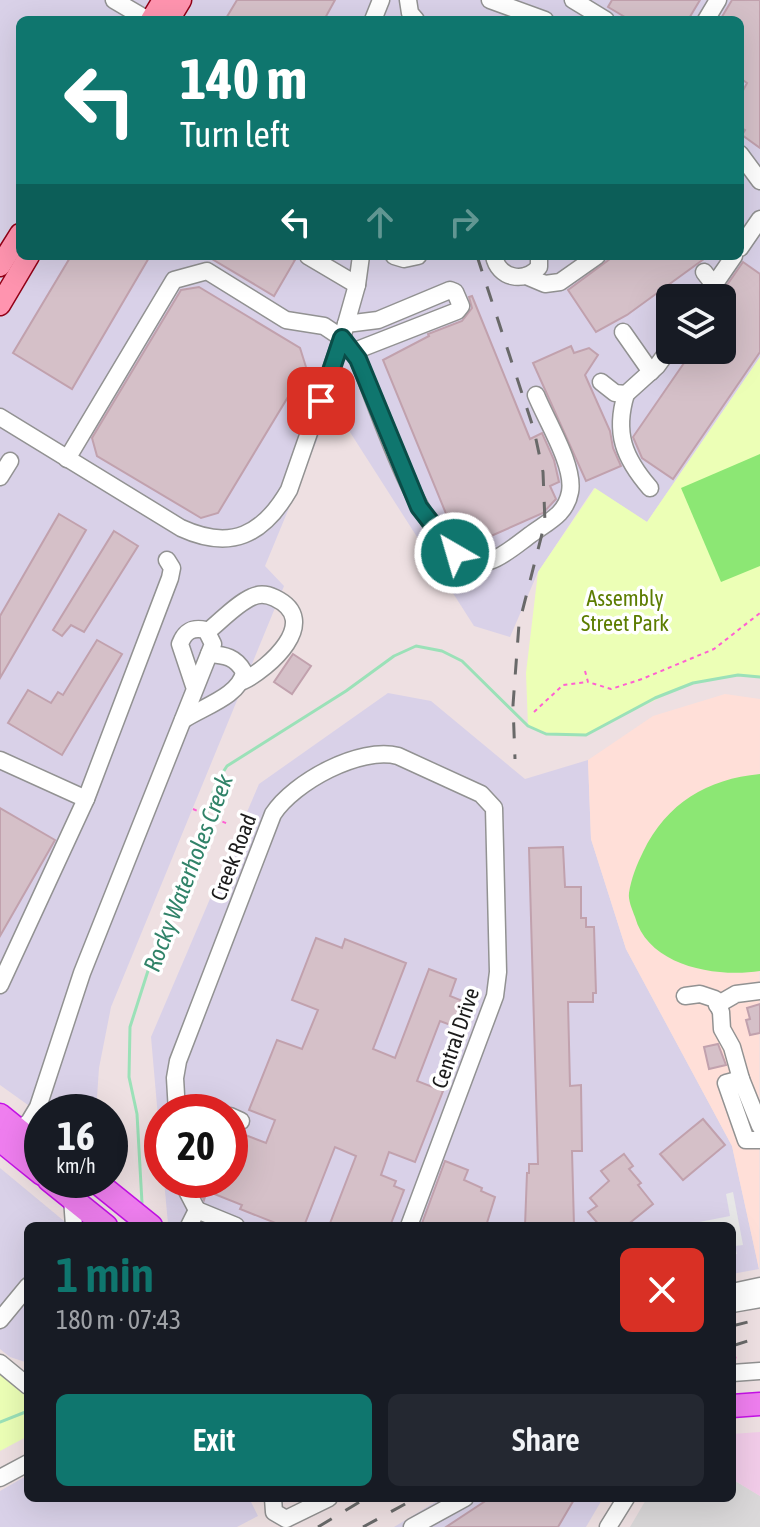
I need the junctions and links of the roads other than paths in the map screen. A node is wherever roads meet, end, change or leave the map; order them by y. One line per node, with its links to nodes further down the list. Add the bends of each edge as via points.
1 (114, 0): 4 (street)
2 (490, 0): 5 (street)
3 (573, 0): 6 (street)
4 (142, 16)
5 (534, 16)
6 (599, 16)
7 (744, 159): 8 (street)
8 (760, 181)
9 (760, 219): 11 (street)
10 (16, 240): 19 (main road)
11 (744, 242)
12 (27, 260): 23 (main road)
13 (315, 260): 22 (street)
14 (360, 260): 22 (street)
15 (495, 260): 20 (street, via 507,276)
16 (539, 260): 20 (street, via 539,267)
17 (591, 260): 20 (street, via 560,282 545,284)
18 (730, 260): 21 (street)
19 (0, 266)
20 (526, 276)
21 (709, 284)
22 (357, 285): 24 (street)
23 (0, 305)
24 (344, 331): 26 (street); 26 (street, via 450,290 461,306); 33 (street, via 286,320 207,271 174,280); 33 (street, via 289,490 276,512 242,537 198,536)
25 (623, 332): 28 (street)
26 (352, 352): 31 (street, via 419,507 469,563 493,561 566,507 569,471)
27 (657, 364): 28 (street)
28 (651, 372): 30 (street)
29 (601, 382): 30 (street)
30 (626, 394): 36 (street, via 623,446 633,469)
31 (536, 395)
32 (0, 417): 33 (street)
33 (67, 459)
34 (10, 461): 35 (street)
35 (0, 477)
36 (650, 488)
37 (167, 560): 44 (street, via 170,578)
38 (207, 632): 39 (street, via 213,644); 40 (street, via 250,597 263,594 289,609 293,629 288,642 276,659); 41 (street, via 188,631 180,644)
39 (209, 654): 40 (street, via 237,661); 41 (street)
40 (243, 681): 42 (street)
41 (195, 689): 42 (street)
42 (183, 720): 54 (street, via 82,973 38,1107 29,1122)
43 (0, 760): 44 (street)
44 (86, 799): 46 (street)
45 (494, 808): 51 (street, Creek Road, via 481,794 383,752 335,768 288,795 273,814 178,1061); 67 (street, Central Drive, via 495,996)
46 (0, 985)
47 (760, 991): 49 (street, via 736,994)
48 (685, 996): 49 (street, via 700,994)
49 (717, 1005): 50 (street)
50 (741, 1079): 53 (street); 55 (street, via 726,1083 746,1140)
51 (176, 1094)
52 (0, 1115): 54 (highway)
53 (760, 1126)
54 (9, 1135): 56 (highway)
55 (760, 1140)
56 (24, 1153)
57 (74, 1198): 62 (street)
58 (84, 1198): 63 (highway)
59 (116, 1198): 64 (highway)
60 (190, 1198): 61 (street)
61 (197, 1210): 65 (street); 66 (street)
62 (75, 1222)
63 (115, 1222)
64 (146, 1222)
65 (191, 1222)
66 (226, 1222)
67 (410, 1222)
68 (760, 1286): 70 (street)
69 (24, 1291): 73 (street)
70 (736, 1291)
71 (760, 1299): 72 (street)
72 (736, 1303)
73 (0, 1320)
74 (0, 1363): 77 (street)
75 (760, 1371): 76 (street)
76 (736, 1373)
77 (24, 1383)
78 (760, 1404): 79 (highway)
79 (736, 1406)
80 (760, 1417): 81 (highway)
81 (736, 1418)
82 (24, 1465): 83 (street)
83 (0, 1478)
84 (321, 1502): 87 (street, via 305,1510)
85 (458, 1502): 89 (street)
86 (624, 1502): 90 (street)
87 (300, 1504): 88 (street, via 290,1518)
88 (273, 1521)
89 (412, 1527)
90 (608, 1527)

